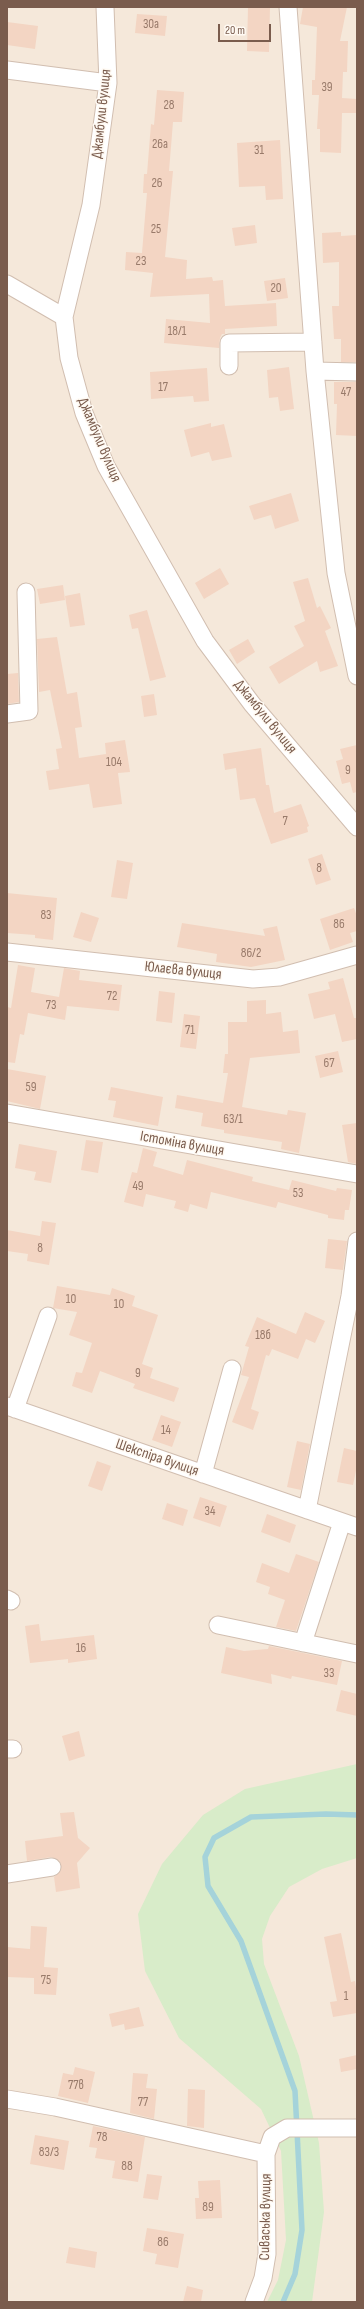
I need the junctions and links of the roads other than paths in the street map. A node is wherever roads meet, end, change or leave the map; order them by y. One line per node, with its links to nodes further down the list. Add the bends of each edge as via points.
1 (105, 7): 4 (street, Джамбули вулиця)
2 (288, 7): 7 (street)
3 (7, 70): 4 (street)
4 (108, 83): 6 (street, Джамбули вулиця, via 91,205)
5 (7, 284): 6 (street)
6 (64, 317): 14 (street, Джамбули вулиця, via 71,365 84,413 106,466 205,640 252,704)
7 (313, 342): 8 (street, via 229,343); 9 (street)
8 (229, 366)
9 (315, 371): 10 (street); 12 (street, via 336,573)
10 (357, 372)
11 (26, 592): 13 (street, via 29,711)
12 (357, 676)
13 (7, 714)
14 (357, 827)
15 (7, 952): 16 (street, Юлаєва вулиця, via 253,979 278,977)
16 (357, 955)
17 (7, 1114): 18 (street, Істоміна вулиця)
18 (357, 1174)
19 (357, 1241): 24 (street, via 350,1296)
20 (48, 1316): 22 (street)
21 (232, 1369): 23 (street)
22 (11, 1407): 23 (street, Шекспіра вулиця)
23 (203, 1474): 24 (street, Шекспіра вулиця)
24 (307, 1510): 25 (street, Шекспіра вулиця)
25 (350, 1524): 27 (street)
26 (218, 1625): 27 (street)
27 (303, 1643): 28 (street)
28 (357, 1654)
29 (52, 1867): 30 (street)
30 (7, 1874)
31 (7, 2099): 33 (street)
32 (357, 2128): 33 (street, via 287,2128 272,2137)
33 (266, 2154): 34 (street, Сиваська вулиця, via 267,2254 263,2278)
34 (254, 2302)

